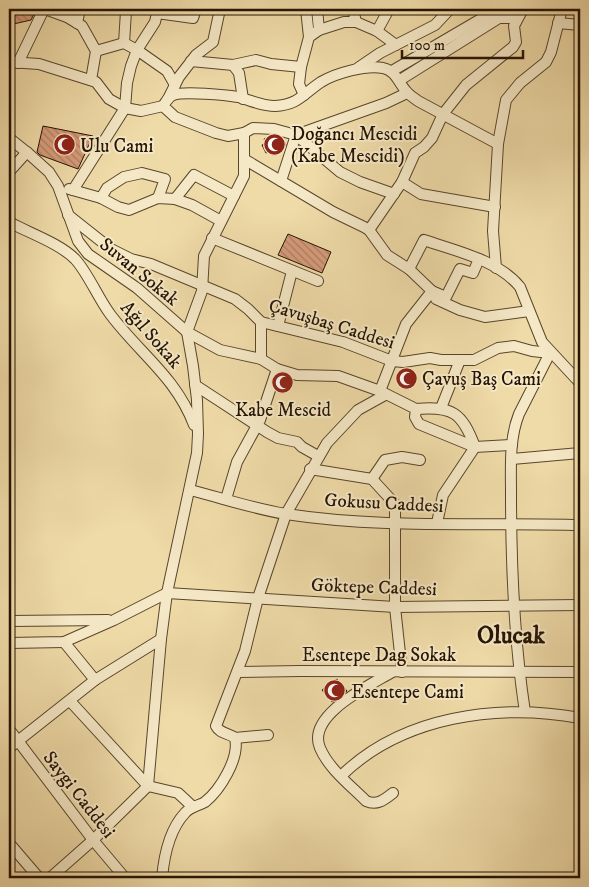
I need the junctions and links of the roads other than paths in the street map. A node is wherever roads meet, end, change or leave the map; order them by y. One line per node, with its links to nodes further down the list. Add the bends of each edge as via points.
1 (45, 9): 16 (street); 27 (street)
2 (80, 9): 16 (street)
3 (124, 9): 22 (street)
4 (196, 9): 24 (street, via 193,18 157,13)
5 (220, 9): 26 (street, via 213,42)
6 (306, 9): 21 (street)
7 (317, 9): 19 (street)
8 (353, 9): 15 (street)
9 (388, 9): 20 (street)
10 (450, 9): 23 (street, via 435,25)
11 (498, 9): 31 (street)
12 (523, 9): 14 (street)
13 (562, 9): 17 (street)
14 (517, 18): 33 (street, via 499,18); 40 (street, via 513,47 466,85)
15 (356, 22): 19 (street, via 344,22); 20 (street)
16 (77, 23): 25 (street)
17 (558, 23): 18 (street); 44 (street, via 546,62 506,100)
18 (580, 25)
19 (319, 30): 21 (street)
20 (378, 32): 23 (street)
21 (310, 38): 29 (street)
22 (124, 43): 24 (street); 25 (street)
23 (396, 45): 30 (street)
24 (138, 50): 34 (street, via 167,71); 39 (street, via 127,83)
25 (96, 51): 32 (street)
26 (191, 61): 28 (street); 34 (street)
27 (13, 62): 32 (street, via 39,64)
28 (233, 64): 29 (street, via 256,60); 37 (street, via 239,73)
29 (301, 66): 36 (street, via 299,84)
30 (355, 70): 31 (street, via 382,68); 36 (street, via 334,75)
31 (392, 71): 33 (street)
32 (91, 80): 39 (street, via 109,99)
33 (400, 80): 35 (street)
34 (175, 85): 38 (street)
35 (407, 93): 40 (street); 42 (street, via 386,104)
36 (304, 95): 37 (street, via 284,106)
37 (243, 99): 38 (street, via 184,94 174,95)
38 (165, 102): 39 (street, via 141,111); 41 (street, via 175,117 228,136)
39 (124, 108): 52 (street)
40 (443, 114): 44 (street); 50 (street, via 432,138 415,152)
41 (244, 133): 42 (street, via 252,128); 46 (street)
42 (296, 135): 49 (street); 53 (street, via 340,172)
43 (9, 138): 45 (street, Suvan Sokak)
44 (498, 144): 58 (street)
45 (27, 152): 47 (street); 51 (street, Suvan Sokak, via 49,172)
46 (244, 159): 49 (street); 54 (street, via 244,176)
47 (13, 160): 48 (street)
48 (9, 172)
49 (281, 181): 62 (street)
50 (402, 182): 53 (street); 58 (street, via 421,194)
51 (58, 186): 52 (street); 59 (street, Suvan Sokak)
52 (73, 190): 55 (street)
53 (394, 194): 62 (street)
54 (234, 196): 57 (street, via 194,176); 60 (street)
55 (101, 198): 56 (street, via 129,210); 56 (street, via 107,188 124,176 142,173 165,179)
56 (158, 198): 57 (street)
57 (175, 199): 60 (street)
58 (495, 207): 67 (street)
59 (68, 215): 64 (street, Suvan Sokak); 71 (street, Çavuşbaş Caddesi, via 111,249)
60 (221, 221): 63 (street)
61 (9, 222): 66 (street)
62 (369, 230): 68 (street, via 387,255)
63 (212, 238): 69 (street); 71 (street, via 204,256)
64 (85, 250): 66 (street); 76 (street, Suvan Sokak, via 137,288)
65 (479, 259): 67 (street); 68 (street, via 424,240); 72 (street, via 473,273 460,269 446,297)
66 (76, 260): 88 (street, Ağıl Sokak, via 109,313 169,379 188,408)
67 (496, 268): 73 (street, via 520,287)
68 (409, 269): 72 (street)
69 (292, 271): 70 (street); 75 (street)
70 (318, 282)
71 (202, 285): 74 (street, Çavuşbaş Caddesi, via 235,299); 76 (street)
72 (430, 293): 73 (street, via 460,310 485,317); 80 (street, via 406,324)
73 (529, 310): 77 (street)
74 (261, 322): 75 (street, Çavuşbaş Caddesi); 78 (street)
75 (278, 326): 80 (street, Çavuşbaş Caddesi, via 343,342)
76 (187, 332): 78 (street, Suvan Sokak, via 220,350); 83 (street)
77 (550, 353): 79 (street, Çavuşbaş Caddesi, via 514,346 498,348 474,360); 82 (street); 89 (street, via 519,414)
78 (261, 358): 81 (street)
79 (460, 360): 80 (street, Çavuşbaş Caddesi); 85 (street)
80 (392, 361): 84 (street)
81 (277, 369): 84 (street, via 298,374 338,376); 87 (street)
82 (580, 382)
83 (195, 385): 87 (street); 88 (street)
84 (382, 393): 86 (street); 92 (street, via 358,410)
85 (441, 408): 86 (street); 90 (street, via 458,416)
86 (416, 409): 90 (street, via 415,417 419,424)
87 (257, 426): 92 (street, via 278,438 297,442); 98 (street, via 237,462)
88 (198, 434): 97 (street)
89 (512, 445): 90 (street); 93 (street)
90 (475, 447): 102 (street, via 443,495)
91 (580, 453): 93 (street)
92 (318, 456): 95 (street)
93 (512, 459): 100 (street)
94 (420, 460): 96 (street, via 402,457 384,460)
95 (310, 469): 96 (street); 99 (street)
96 (372, 479): 101 (street, via 395,504)
97 (190, 490): 98 (street, Gokusu Caddesi); 104 (street)
98 (226, 499): 99 (street, Gokusu Caddesi)
99 (286, 514): 101 (street, Gokusu Caddesi); 105 (street)
100 (511, 523): 102 (street, Gokusu Caddesi); 103 (street, Gokusu Caddesi); 107 (street)
101 (395, 524): 102 (street, Gokusu Caddesi); 108 (street)
102 (437, 524)
103 (580, 525)
104 (167, 593): 105 (street, Göktepe Caddesi); 109 (street); 111 (street)
105 (258, 598): 108 (street, Göktepe Caddesi); 114 (street)
106 (580, 605): 107 (street, Göktepe Caddesi)
107 (514, 606): 108 (street, Göktepe Caddesi); 116 (street)
108 (395, 607): 115 (street)
109 (114, 620): 110 (street); 112 (street)
110 (9, 621)
111 (161, 639): 118 (street); 127 (street)
112 (64, 642): 113 (street); 118 (street)
113 (9, 643)
114 (238, 672): 115 (street, Esentepe Dag Sokak); 124 (street, via 216,726)
115 (397, 672): 116 (street, Esentepe Dag Sokak); 126 (street, via 341,704 319,728 320,748)
116 (519, 672): 117 (street, Esentepe Dag Sokak); 120 (street)
117 (580, 672)
118 (95, 680): 119 (street)
119 (70, 700): 125 (street); 127 (street)
120 (525, 712): 121 (street); 126 (street, via 453,719 412,731 368,752)
121 (580, 718)
122 (9, 730): 125 (street, Saygi Caddesi)
123 (268, 735): 124 (street)
124 (235, 738): 129 (street, via 233,762 219,788 204,803)
125 (12, 744): 130 (street, Saygi Caddesi)
126 (341, 776): 128 (street, via 366,801 380,802)
127 (148, 786): 129 (street, via 178,793); 130 (street)
128 (393, 793)
129 (193, 807): 135 (street, via 185,812 174,832 164,855)
130 (93, 840): 133 (street); 134 (street, Saygi Caddesi)
131 (9, 842): 132 (street)
132 (39, 878)
133 (50, 878)
134 (125, 878)
135 (162, 878)

